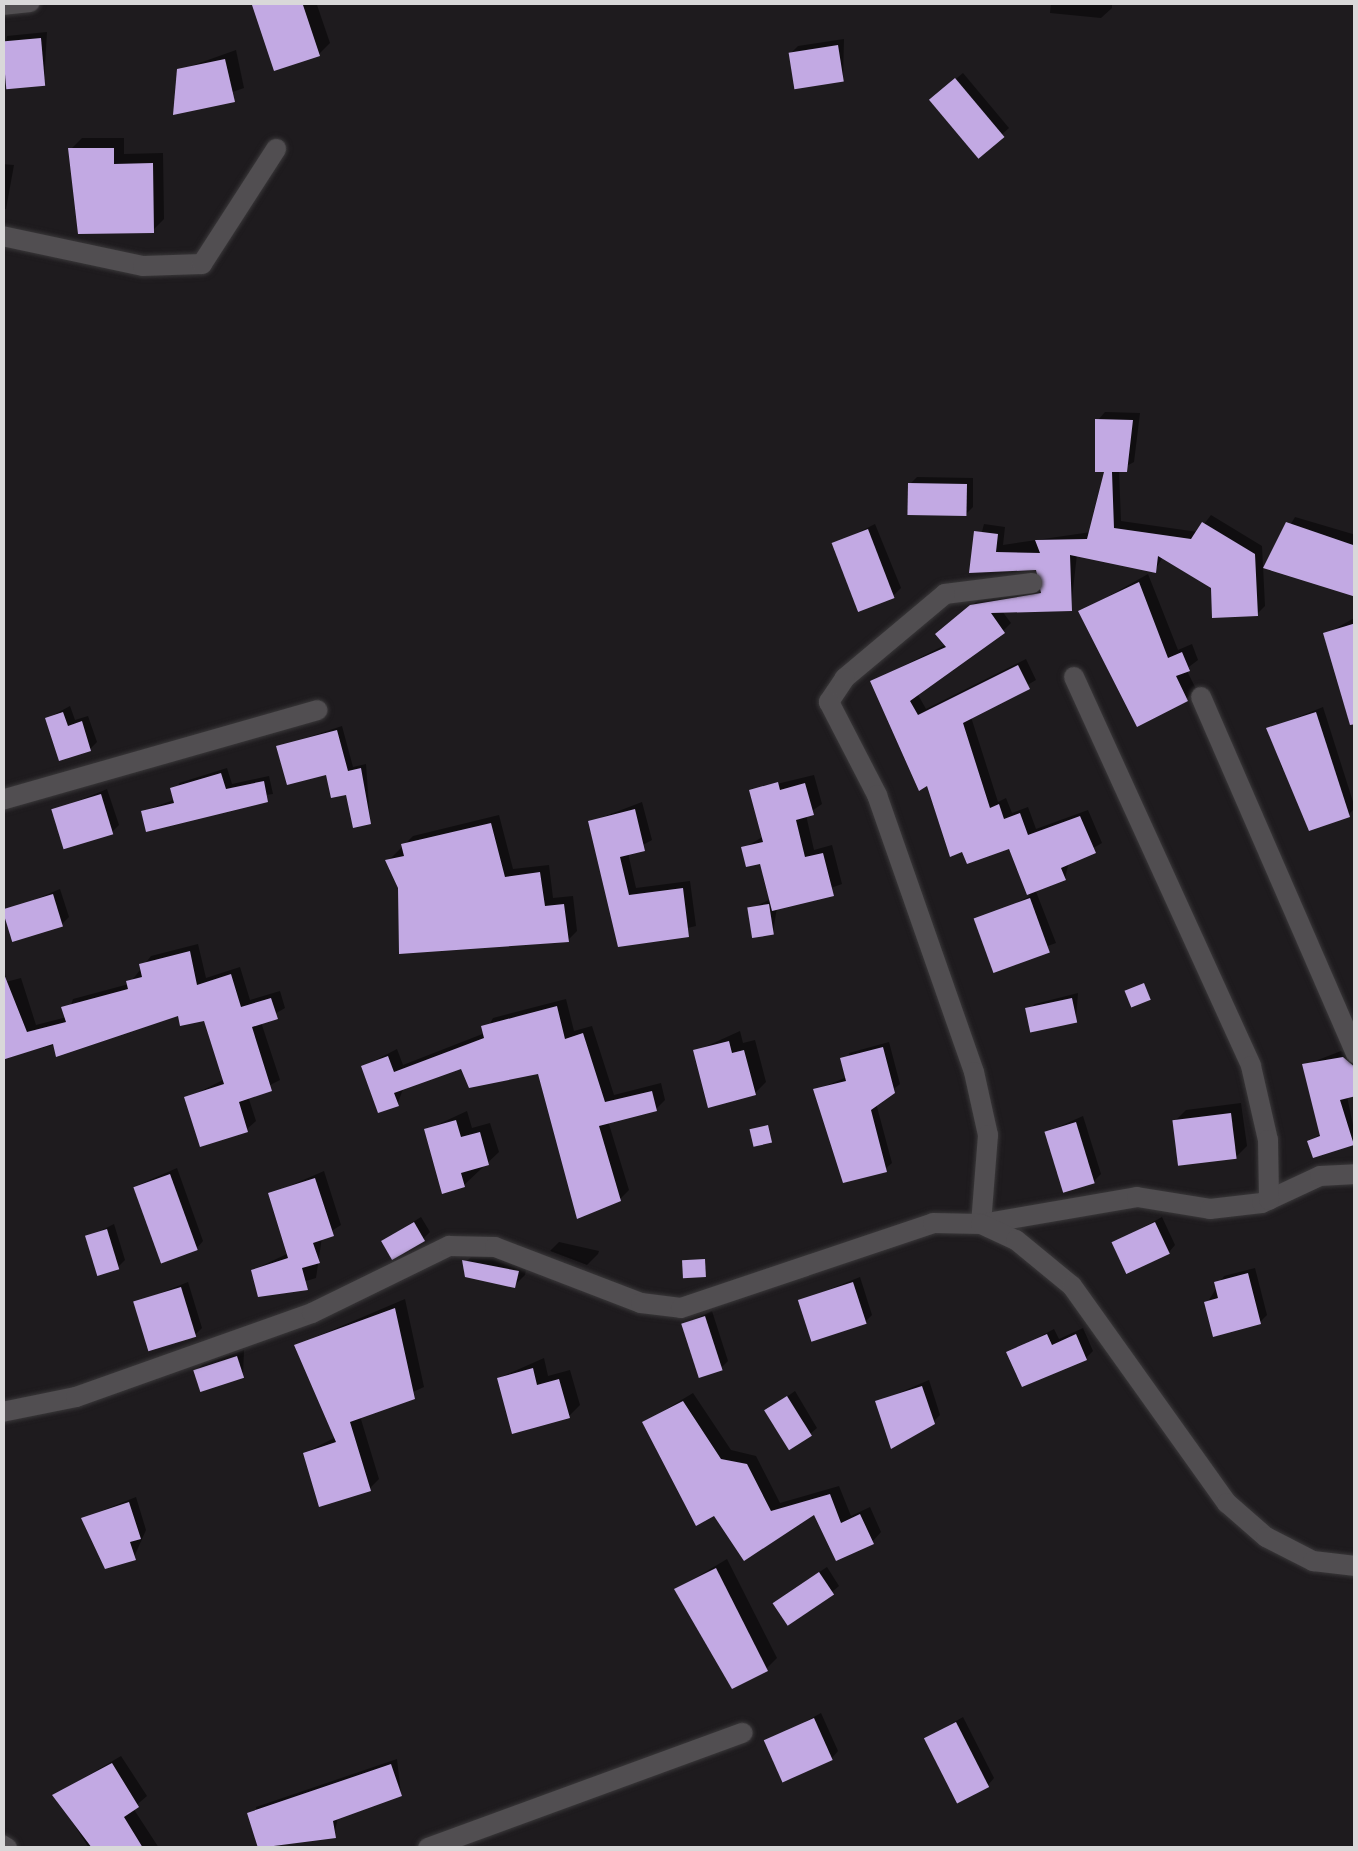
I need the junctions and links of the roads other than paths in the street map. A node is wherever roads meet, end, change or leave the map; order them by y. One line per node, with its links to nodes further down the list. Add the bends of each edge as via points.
1 (30, 2): 2 (street)
2 (2, 5)
3 (276, 149): 4 (street, via 202,264 143,266)
4 (2, 236)
5 (1032, 583): 13 (street, via 945,594 845,678 829,702 877,795 974,1072 988,1134)
6 (1074, 677): 12 (street, via 1251,1066 1268,1140)
7 (1201, 697): 10 (street)
8 (317, 710): 9 (street)
9 (2, 800)
10 (1356, 1054)
11 (1356, 1174): 12 (street, via 1320,1176)
12 (1269, 1200): 13 (street, via 1210,1209 1137,1197)
13 (980, 1224): 14 (street, via 933,1223 680,1308 640,1303 495,1247 448,1246 312,1312 76,1396); 15 (street, via 1016,1240 1072,1286 1227,1503 1313,1560)
14 (2, 1412)
15 (1356, 1566)
16 (744, 1732): 17 (street)
17 (428, 1848)

